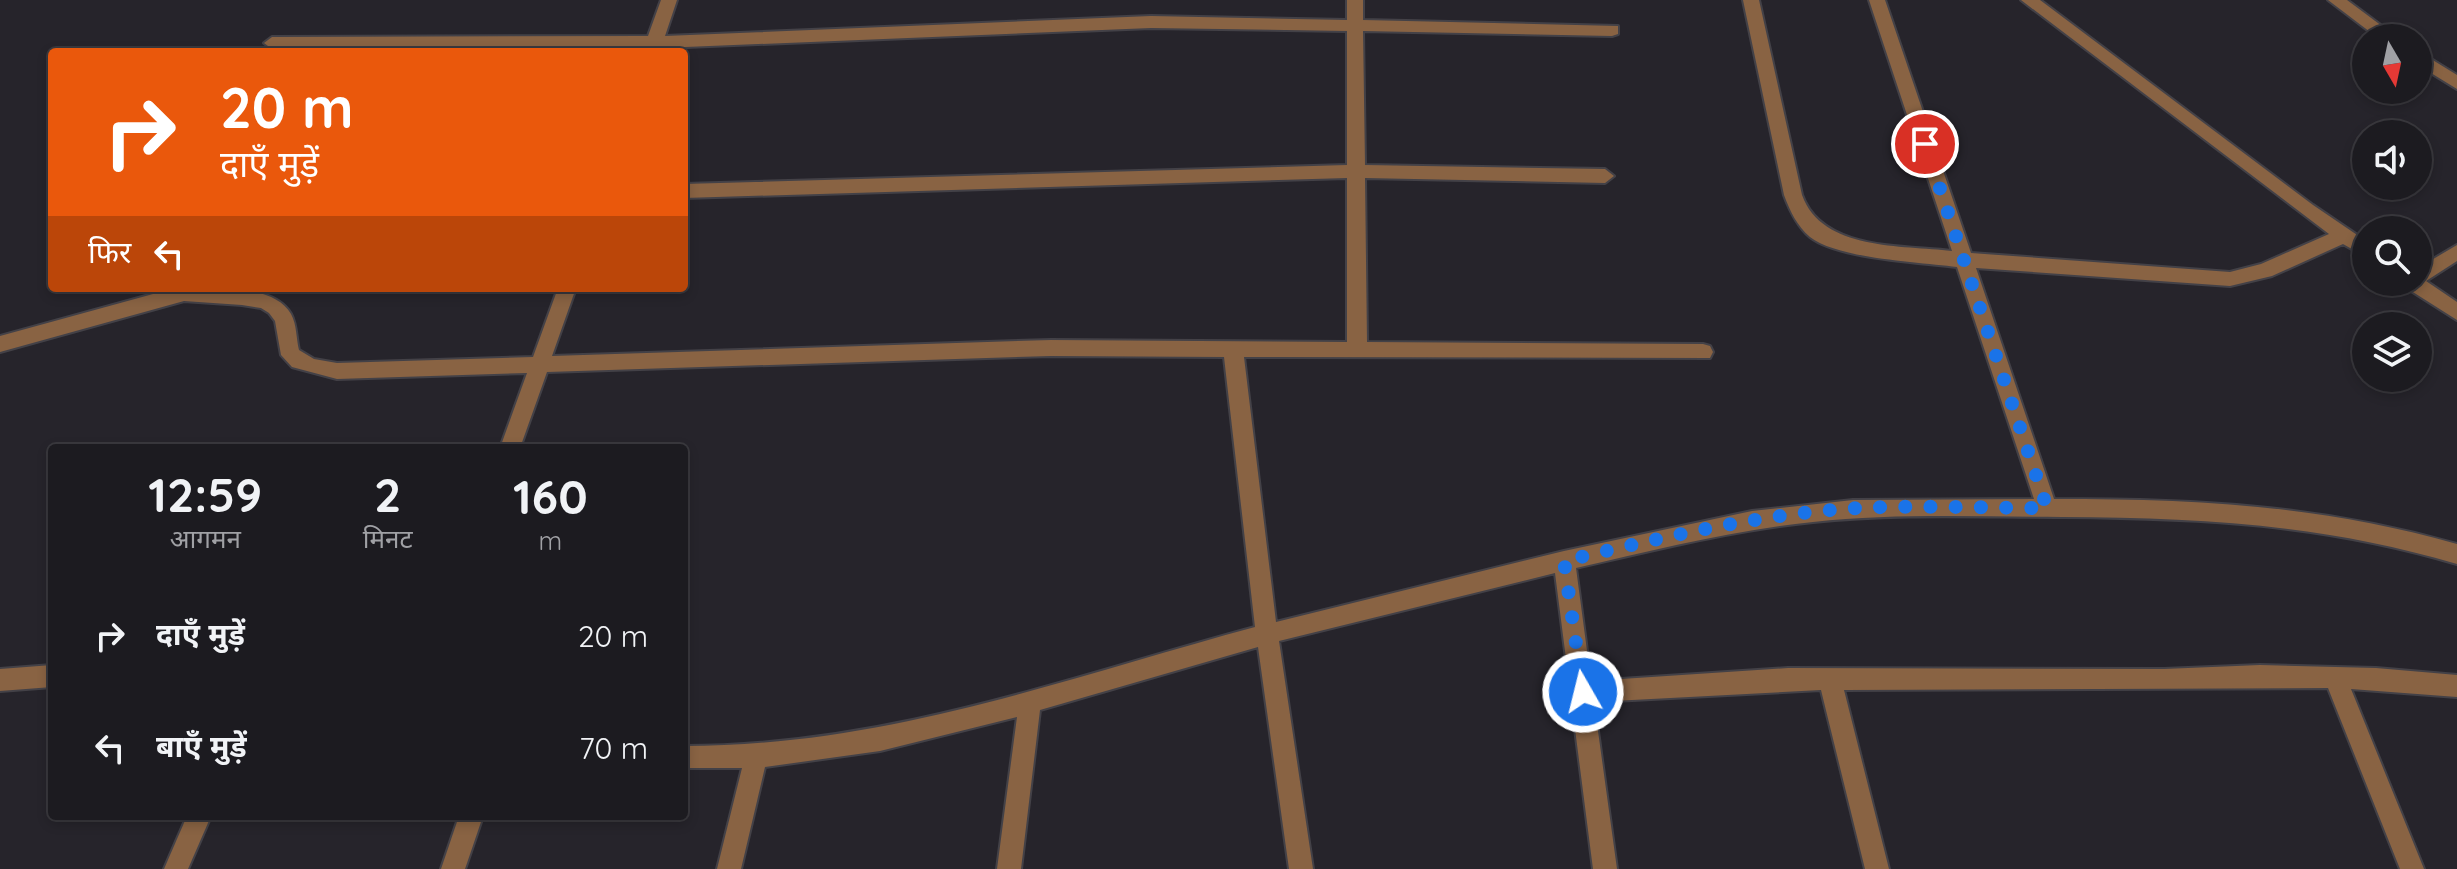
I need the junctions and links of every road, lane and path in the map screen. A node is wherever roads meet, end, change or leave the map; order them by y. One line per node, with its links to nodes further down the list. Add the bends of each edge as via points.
1 (669, 0): 11 (street)
2 (1355, 0): 7 (street)
3 (1751, 0): 20 (street, via 1793,195 1809,224 1818,233 1853,246)
4 (1877, 0): 20 (street)
5 (2029, 0): 17 (street)
6 (2336, 0): 8 (street)
7 (1355, 24): 9 (street); 11 (street, via 1151,22); 14 (street)
8 (2370, 24)
9 (1612, 30)
10 (272, 43): 11 (street)
11 (652, 47)
12 (2432, 66): 13 (street)
13 (2457, 83)
14 (1356, 171): 15 (street); 16 (street); 28 (street)
15 (1605, 176)
16 (688, 191)
17 (2344, 235): 18 (street); 20 (street, via 2265,271 2230,279)
18 (2352, 240)
19 (2457, 252): 21 (street)
20 (1963, 260): 33 (street)
21 (2432, 268)
22 (174, 292): 27 (street)
23 (180, 292): 31 (street, via 196,298 258,299 275,306 293,359 318,369)
24 (566, 292): 31 (street)
25 (2432, 295): 26 (street)
26 (2457, 312)
27 (0, 344)
28 (1357, 347): 29 (street); 30 (street)
29 (1233, 348): 31 (street); 36 (street)
30 (1703, 352)
31 (541, 362): 32 (street)
32 (511, 444)
33 (2047, 508): 34 (street, via 2244,510 2321,519); 35 (street, via 1858,508 1782,516)
34 (2457, 554)
35 (1564, 561): 36 (street); 42 (street)
36 (1267, 634): 43 (street); 52 (street)
37 (48, 676): 40 (street)
38 (2335, 678): 39 (street); 41 (street); 55 (street)
39 (1830, 679): 42 (street); 54 (street)
40 (0, 680)
41 (2457, 686)
42 (1583, 692): 53 (street)
43 (1030, 701): 44 (street, via 822,749); 51 (street)
44 (756, 756): 45 (street); 50 (street)
45 (688, 757)
46 (197, 820): 48 (street)
47 (470, 820): 49 (street)
48 (176, 869)
49 (453, 869)
50 (729, 869)
51 (1009, 869)
52 (1301, 869)
53 (1605, 869)
54 (1877, 869)
55 (2412, 869)

